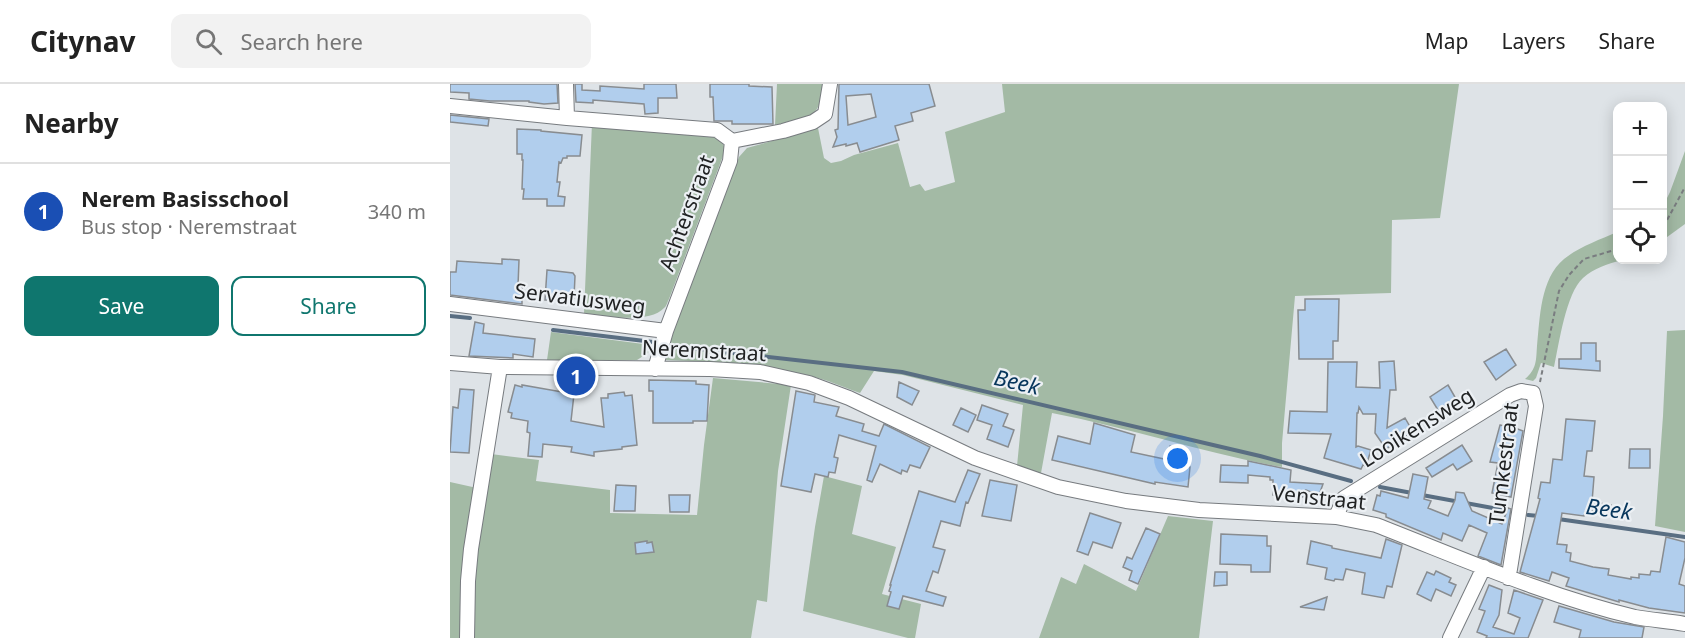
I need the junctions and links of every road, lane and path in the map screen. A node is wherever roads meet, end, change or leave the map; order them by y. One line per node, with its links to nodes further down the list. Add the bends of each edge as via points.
1 (566, 84): 4 (street)
2 (830, 84): 5 (street, Achterstraat, via 825,114 813,122)
3 (450, 106): 4 (street, Achterstraat)
4 (567, 118): 5 (street, Achterstraat, via 717,130)
5 (732, 141): 10 (street, Achterstraat, via 730,161)
6 (1685, 186): 7 (path)
7 (1667, 220)
8 (1613, 250): 14 (path, Tumkestraat, via 1584,260 1559,291 1541,381)
9 (450, 304): 10 (street, Servatiusweg)
10 (666, 331): 13 (street, Servatiusweg)
11 (450, 363): 12 (street, Neremstraat)
12 (500, 367): 13 (street, Neremstraat); 20 (street, via 471,549)
13 (655, 369): 15 (street, Neremstraat, via 760,372 809,383)
14 (1533, 393): 16 (street, Looikensweg, via 1521,391 1510,395 1344,498); 18 (street, Tumkestraat, via 1536,406)
15 (975, 458): 16 (street, Venstraat, via 1058,487 1126,501 1199,510)
16 (1336, 517): 17 (street, Venstraat, via 1376,525)
17 (1484, 567): 18 (street, Venstraat); 21 (street)
18 (1508, 578): 19 (street, Venstraat, via 1626,614)
19 (1685, 624)
20 (467, 638)
21 (1450, 638)

